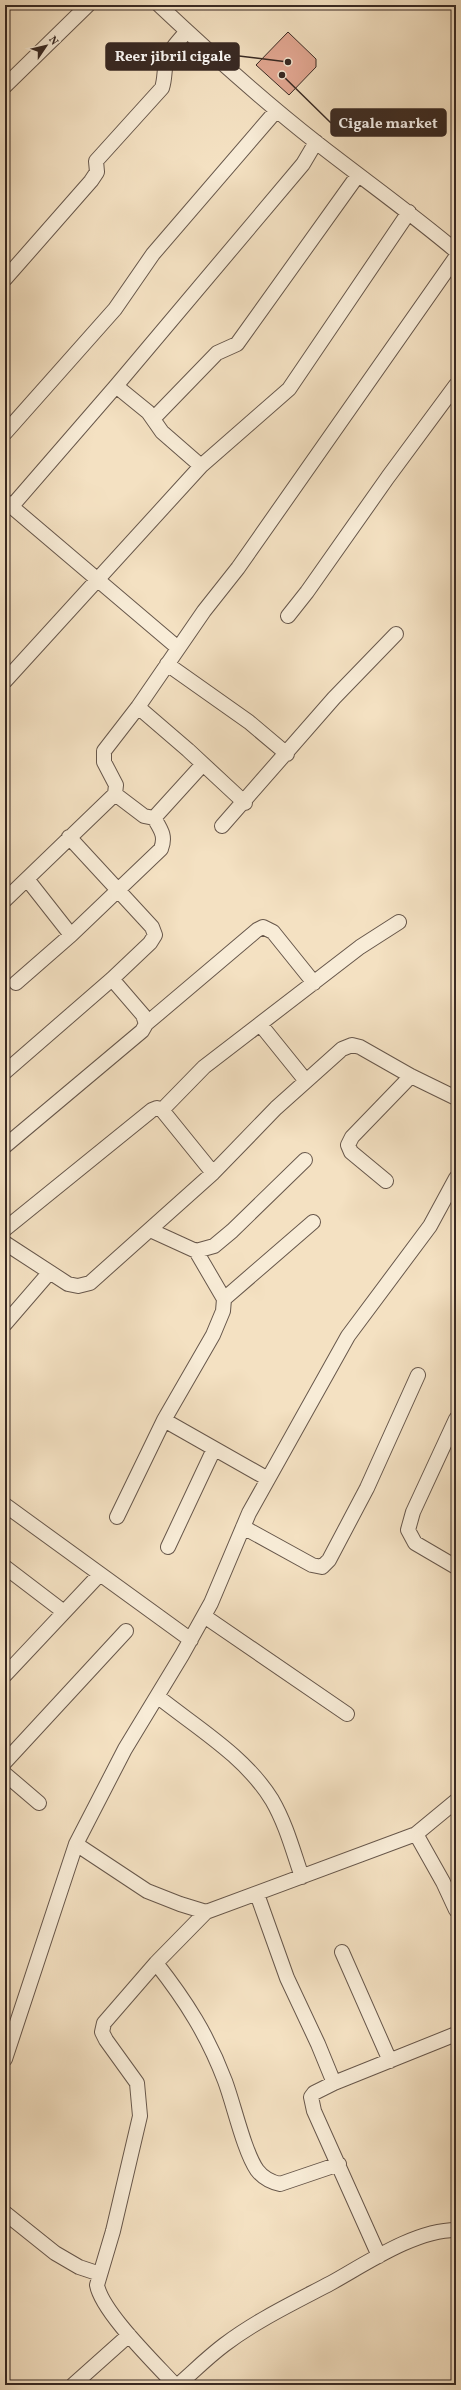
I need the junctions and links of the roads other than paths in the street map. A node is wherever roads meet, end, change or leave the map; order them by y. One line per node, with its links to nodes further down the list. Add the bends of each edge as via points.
1 (88, 5): 4 (street)
2 (159, 5): 3 (street)
3 (186, 32): 5 (street); 11 (street, via 171,50 166,62 162,88 96,161 97,172 91,181)
4 (5, 86)
5 (276, 110): 6 (street); 15 (street, via 153,254 115,309)
6 (316, 142): 7 (street); 13 (street, via 303,164)
7 (358, 175): 8 (street); 14 (street, via 237,344 217,352)
8 (409, 212): 9 (street); 16 (street, via 289,389)
9 (456, 251)
10 (456, 257): 21 (street, via 238,568)
11 (5, 279)
12 (456, 385): 19 (street, via 308,592)
13 (116, 386): 14 (street); 17 (street)
14 (153, 419): 16 (street, via 162,432)
15 (5, 434)
16 (201, 466): 18 (street)
17 (8, 503): 18 (street)
18 (99, 581): 21 (street); 23 (street)
19 (288, 616)
20 (396, 634): 25 (street, via 334,698)
21 (178, 648): 22 (street)
22 (167, 664): 24 (street); 25 (street, via 249,722)
23 (6, 678)
24 (138, 707): 26 (street); 27 (street, via 104,751 104,762 116,785)
25 (287, 754): 28 (street)
26 (203, 764): 28 (street); 29 (street)
27 (115, 794): 29 (street, via 144,816); 31 (street)
28 (245, 803): 30 (street)
29 (154, 818): 33 (street, via 163,833 161,849)
30 (222, 826)
31 (69, 837): 32 (street); 33 (street)
32 (27, 879): 34 (street); 36 (street)
33 (118, 890): 36 (street); 37 (street, via 152,927 155,935)
34 (5, 900)
35 (399, 922): 39 (street, via 360,947)
36 (72, 935): 38 (street)
37 (112, 980): 40 (street, via 142,1015); 42 (street)
38 (16, 983)
39 (314, 983): 40 (street, via 273,932 263,927); 41 (street)
40 (146, 1024): 47 (street, via 142,1031)
41 (260, 1024): 44 (street); 46 (street, via 204,1067)
42 (5, 1072)
43 (411, 1076): 44 (street, via 352,1045 342,1049); 45 (street); 51 (street, via 352,1137 348,1145 351,1152)
44 (306, 1081): 49 (street)
45 (456, 1098)
46 (162, 1110): 49 (street); 53 (street, via 152,1110)
47 (5, 1146)
48 (305, 1160): 56 (street, via 232,1231 214,1246)
49 (213, 1173): 54 (street)
50 (456, 1178): 64 (street, via 430,1226 348,1336)
51 (386, 1181)
52 (313, 1222): 58 (street)
53 (5, 1229)
54 (150, 1230): 56 (street); 57 (street, via 90,1283 78,1286 68,1284)
55 (5, 1243): 57 (street)
56 (196, 1251): 58 (street)
57 (49, 1273): 59 (street)
58 (224, 1299): 62 (street, via 223,1311 213,1335)
59 (5, 1324)
60 (418, 1375): 67 (street, via 367,1488 329,1560 322,1567 312,1565)
61 (456, 1419): 70 (street, via 413,1512 408,1530 415,1543)
62 (164, 1420): 63 (street); 66 (street)
63 (214, 1448): 64 (street); 68 (street)
64 (268, 1480): 67 (street)
65 (5, 1505): 71 (street)
66 (117, 1517)
67 (243, 1526): 73 (street)
68 (168, 1547)
69 (5, 1567): 72 (street)
70 (456, 1567)
71 (100, 1574): 72 (street); 75 (street)
72 (64, 1612): 76 (street)
73 (204, 1616): 75 (street); 78 (street)
74 (126, 1631): 79 (street)
75 (191, 1640): 77 (street)
76 (5, 1675)
77 (157, 1696): 84 (street, via 125,1748); 85 (street, via 245,1765 272,1800)
78 (347, 1714)
79 (5, 1762)
80 (5, 1774): 82 (street)
81 (456, 1801): 83 (street)
82 (38, 1803)
83 (416, 1834): 85 (street); 87 (street)
84 (76, 1844): 88 (street, via 147,1891); 92 (street)
85 (302, 1877): 86 (street)
86 (256, 1894): 88 (street); 94 (street, via 287,1978)
87 (456, 1910)
88 (206, 1912): 90 (street)
89 (342, 1952): 93 (street)
90 (156, 1963): 95 (street, via 196,2018 206,2037 225,2080 251,2156 262,2176 280,2184); 99 (street, via 111,2014 104,2023 102,2032 137,2083 140,2116 113,2231)
91 (456, 2034): 93 (street)
92 (5, 2058)
93 (390, 2061): 94 (street)
94 (334, 2084): 95 (street, via 314,2093 311,2101)
95 (339, 2164): 98 (street)
96 (5, 2213): 99 (street, via 55,2253 79,2267)
97 (456, 2230): 98 (street, via 446,2230 419,2238)
98 (379, 2256): 102 (street, via 252,2325)
99 (100, 2274): 100 (street, via 96,2285 98,2294)
100 (129, 2335): 101 (street); 102 (street)
101 (78, 2383)
102 (177, 2385)

